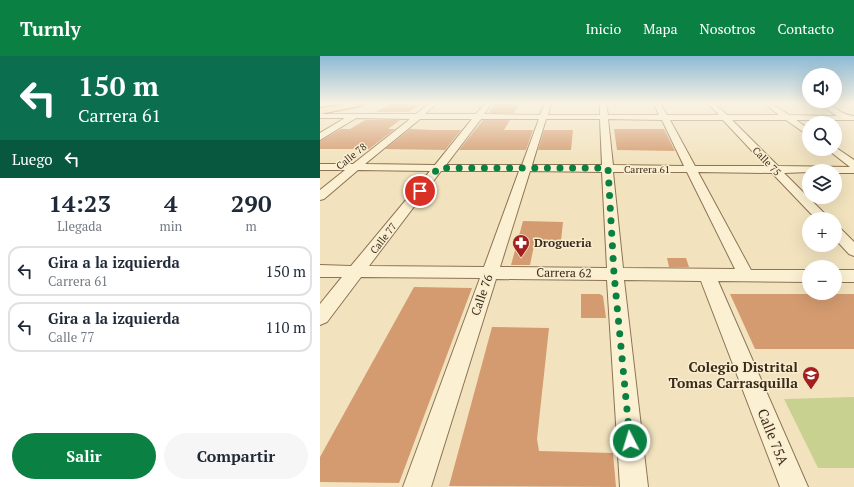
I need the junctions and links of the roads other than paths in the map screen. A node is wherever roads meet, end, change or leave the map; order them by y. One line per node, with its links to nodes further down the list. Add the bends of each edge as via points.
1 (343, 123): 8 (street)
2 (408, 123): 12 (street, Calle 78)
3 (473, 123): 13 (street, Calle 77)
4 (541, 123): 14 (street, Calle 76)
5 (605, 123): 15 (street)
6 (667, 123): 16 (street)
7 (731, 123): 17 (street, Calle 75)
8 (320, 137)
9 (842, 156): 10 (street)
10 (854, 165)
11 (320, 167): 12 (street, Carrera 61)
12 (355, 167): 13 (street, Carrera 61); 19 (street, Calle 78)
13 (438, 168): 14 (street, Carrera 61); 24 (street, Calle 77)
14 (526, 168): 15 (street, Carrera 61); 25 (street, Calle 76)
15 (608, 168): 16 (street, Carrera 61); 26 (street)
16 (691, 169): 17 (street, Carrera 61); 28 (street)
17 (776, 169): 18 (street, Carrera 61); 20 (street, Calle 75)
18 (854, 170)
19 (320, 196)
20 (817, 212)
21 (842, 238): 22 (street)
22 (854, 251)
23 (320, 271): 24 (street, Carrera 62)
24 (357, 271): 25 (street, Carrera 62); 32 (street, Calle 77)
25 (489, 273): 26 (street, Carrera 62); 33 (street, Calle 76)
26 (614, 274): 27 (street, Carrera 62); 34 (street)
27 (707, 275): 28 (street, Carrera 62); 35 (street, Calle 75A)
28 (746, 275): 29 (street, Carrera 62)
29 (802, 276)
30 (842, 276): 31 (street)
31 (854, 276)
32 (320, 317)
33 (417, 487)
34 (634, 487)
35 (794, 487)

